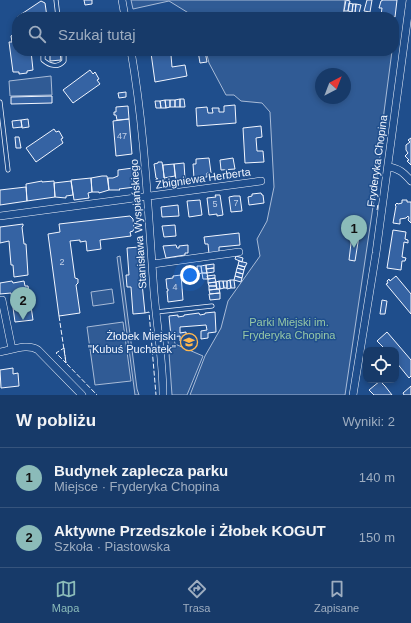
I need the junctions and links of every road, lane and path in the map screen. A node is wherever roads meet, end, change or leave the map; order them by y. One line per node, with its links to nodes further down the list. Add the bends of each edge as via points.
1 (56, 0): 4 (lane)
2 (122, 0): 5 (street)
3 (410, 0): 10 (street, Fryderyka Chopina)
4 (57, 12)
5 (124, 12)
6 (43, 56): 7 (lane, via 44,60 53,66 60,64)
7 (64, 56)
8 (132, 56): 14 (street, Stanisława Wyspiańskiego, via 139,95)
9 (0, 102): 11 (lane)
10 (388, 167): 13 (street, via 402,172); 25 (street, Fryderyka Chopina)
11 (8, 170)
12 (261, 181): 14 (street, Zbigniewa Herberta)
13 (411, 181)
14 (148, 197): 15 (street, Zbigniewa Herberta); 17 (street, Stanisława Wyspiańskiego)
15 (0, 216)
16 (239, 252): 17 (street)
17 (153, 264): 20 (street, Stanisława Wyspiańskiego)
18 (2, 300): 21 (street)
19 (212, 306): 20 (lane)
20 (156, 312): 24 (street, Stanisława Wyspiańskiego)
21 (12, 350): 22 (street); 23 (street, via 33,347 38,350)
22 (0, 352)
23 (82, 395)
24 (163, 395)
25 (354, 395)

